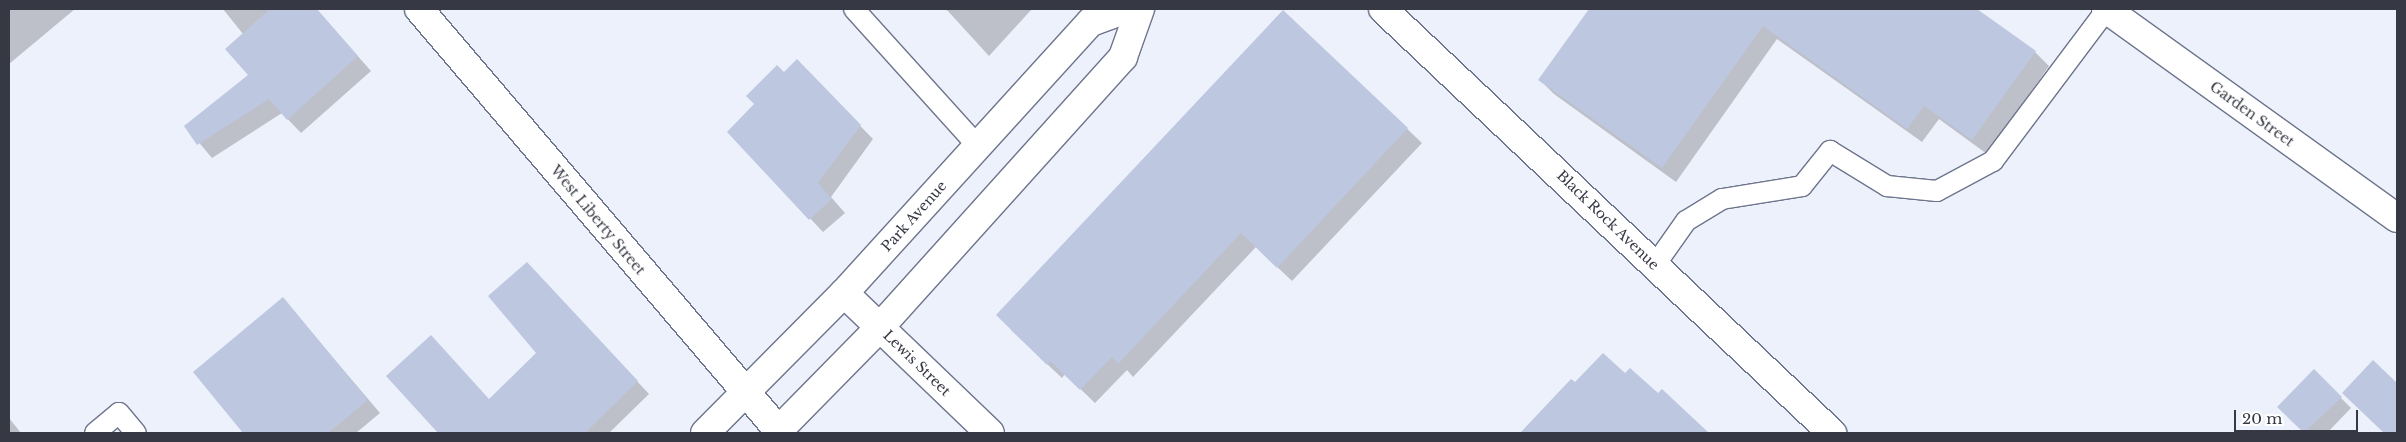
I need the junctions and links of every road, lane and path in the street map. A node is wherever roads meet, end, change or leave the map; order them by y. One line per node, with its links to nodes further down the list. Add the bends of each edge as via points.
1 (419, 9): 12 (street, West Liberty Street)
2 (854, 9): 7 (lane)
3 (1127, 9): 7 (street, Park Avenue, via 1091,22)
4 (1140, 9): 11 (street, via 1123,57)
5 (1383, 9): 9 (street, Black Rock Avenue)
6 (2106, 9): 8 (street, Garden Street); 9 (lane, via 1993,161 1937,191 1887,186 1830,151 1802,186 1722,199 1686,221)
7 (978, 146): 10 (street, Park Avenue)
8 (2397, 218)
9 (1655, 265): 18 (street, Black Rock Avenue)
10 (844, 293): 11 (street, Lewis Street); 12 (street, Park Avenue)
11 (880, 327): 13 (street); 17 (street, Lewis Street)
12 (745, 394): 13 (street, West Liberty Street); 16 (street, Park Avenue)
13 (778, 432)
14 (96, 433): 15 (lane, via 119,413)
15 (136, 433)
16 (705, 433)
17 (990, 433)
18 (1832, 433)

